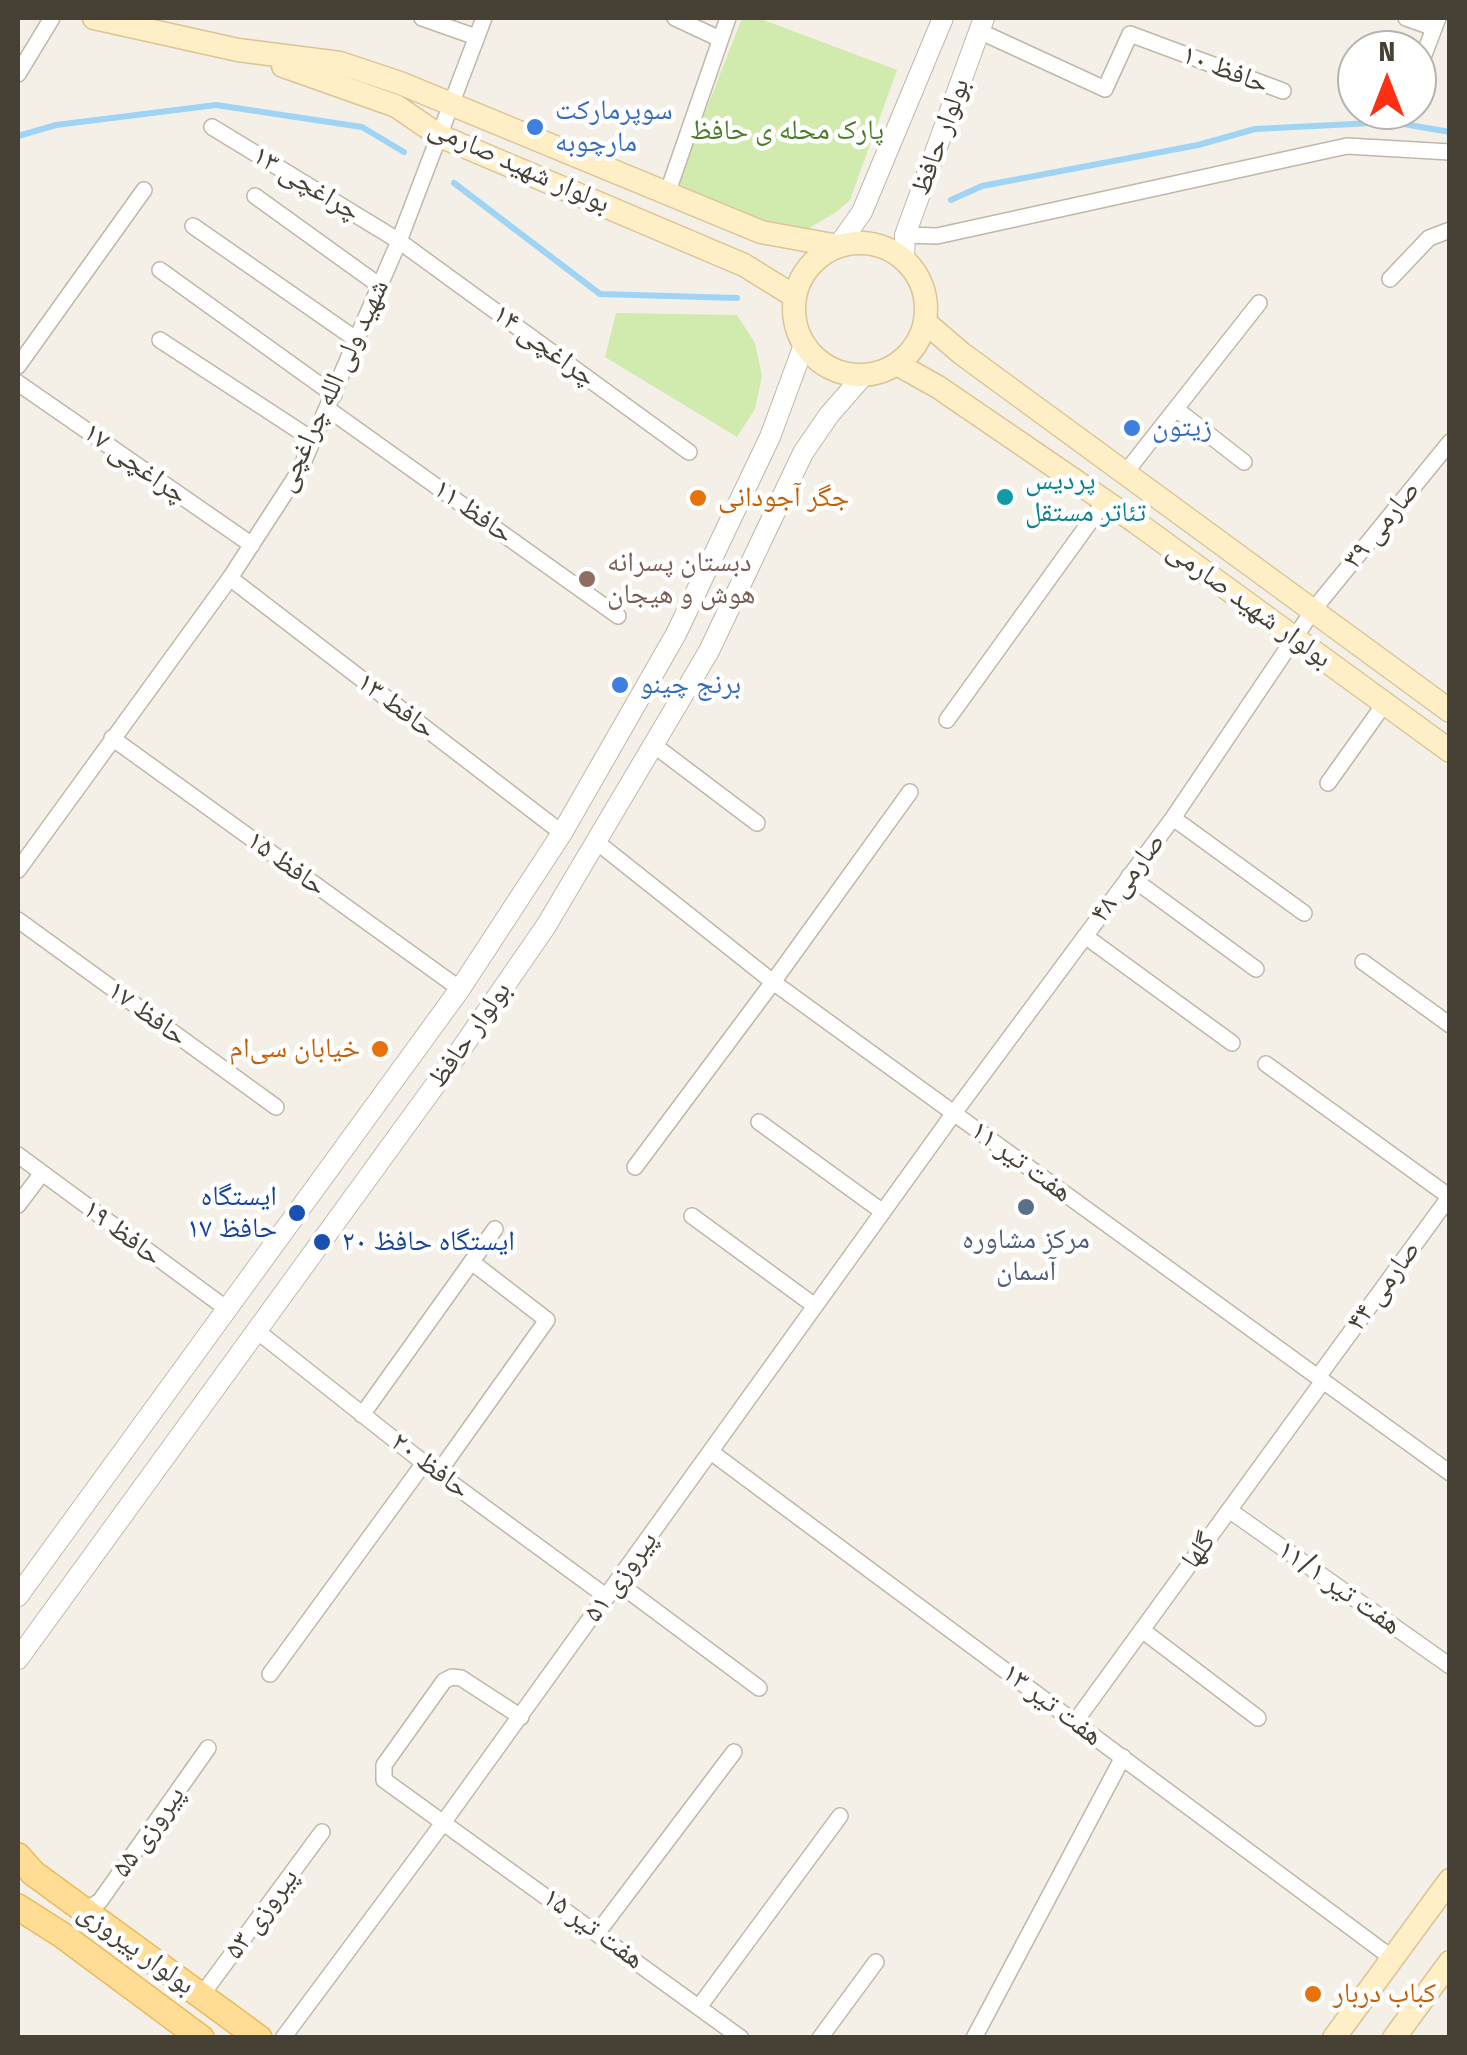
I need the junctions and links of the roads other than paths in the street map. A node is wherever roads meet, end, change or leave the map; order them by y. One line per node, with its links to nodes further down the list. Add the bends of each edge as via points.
1 (52, 18): 14 (street)
2 (94, 18): 13 (main road, بولوار شهید صارمی)
3 (422, 18): 11 (street)
4 (484, 18): 11 (street, شهید ولی الله چراغچی)
5 (675, 18): 12 (street)
6 (728, 18): 12 (street)
7 (943, 18): 26 (street, بولوار حافظ, via 862,212)
8 (1406, 18): 9 (street)
9 (1436, 23)
10 (981, 24): 15 (street, حافظ ۱۰, via 1105,89 1130,34); 27 (street, بولوار حافظ)
11 (476, 37): 16 (street, شهید ولی الله چراغچی)
12 (720, 39): 21 (street)
13 (238, 50): 16 (main road, بولوار شهید صارمی, via 340,64); 18 (main road, بولوار شهید صارمی, via 396,106)
14 (18, 74)
15 (1283, 91)
16 (452, 105): 18 (street, شهید ولی الله چراغچی); 21 (main road, بولوار شهید صارمی)
17 (212, 127): 25 (street, چراغچی ۱۳)
18 (440, 136): 25 (street, شهید ولی الله چراغچی); 31 (main road, بولوار شهید صارمی, via 744,265)
19 (1450, 152): 27 (street, via 1347,146)
20 (144, 190): 38 (street)
21 (667, 194): 26 (main road, بولوار شهید صارمی, via 761,232)
22 (254, 196): 30 (street)
23 (193, 226): 35 (street)
24 (1450, 230): 29 (street, via 1429,238)
25 (399, 241): 30 (street, شهید ولی الله چراغچی); 45 (street, چراغچی ۱۴)
26 (838, 246): 27 (main road); 31 (main road, via 810,265)
27 (905, 247): 33 (main road, via 923,288)
28 (160, 270): 41 (street, حافظ ۱۱)
29 (1390, 279)
30 (380, 286): 35 (street, شهید ولی الله چراغچی)
31 (794, 296): 36 (main road)
32 (1259, 303): 42 (street)
33 (925, 322): 37 (main road); 47 (main road, بولوار شهید صارمی)
34 (160, 340): 43 (street)
35 (357, 340): 41 (street, شهید ولی الله چراغچی)
36 (804, 345): 39 (main road, via 830,368); 64 (street, بولوار حافظ, via 770,437 676,634)
37 (896, 364): 39 (main road); 48 (main road, بولوار شهید صارمی)
38 (18, 366)
39 (864, 375): 58 (street, بولوار حافظ, via 803,454 709,651)
40 (18, 383): 49 (street, چراغچی ۱۷)
41 (331, 402): 43 (street, شهید ولی الله چراغچی); 52 (street, حافظ ۱۱)
42 (1176, 409): 46 (street); 47 (street)
43 (314, 440): 49 (street, شهید ولی الله چراغچی)
44 (1450, 442): 51 (street, صارمی ۳۹)
45 (689, 452)
46 (1244, 462)
47 (1126, 472): 51 (main road, بولوار شهید صارمی)
48 (1105, 501): 53 (main road, بولوار شهید صارمی); 56 (street)
49 (252, 545): 50 (street, شهید ولی الله چراغچی)
50 (230, 578): 57 (street, شهید ولی الله چراغچی); 64 (street, حافط ۱۳)
51 (1314, 609): 53 (street, صارمی ۳۹); 55 (main road, بولوار شهید صارمی)
52 (618, 616)
53 (1293, 638): 54 (main road, بولوار شهید صارمی); 62 (street, صارمی ۴۸)
54 (1385, 704): 59 (main road, بولوار شهید صارمی); 60 (street)
55 (1450, 711)
56 (947, 720)
57 (112, 738): 66 (street, شهید ولی الله چراغچی); 74 (street, حافظ ۱۵)
58 (654, 746): 63 (street); 65 (street, بولوار حافظ)
59 (1450, 751)
60 (1328, 783)
61 (910, 792): 73 (street)
62 (1172, 818): 67 (street, صارمی ۴۸); 68 (street)
63 (757, 823)
64 (562, 834): 74 (street, بولوار حافظ)
65 (598, 843): 73 (street, هفت تیر ۱۱); 92 (street, بولوار حافظ, via 492,1006)
66 (18, 870)
67 (1129, 876): 70 (street, صارمی ۴۸); 72 (street)
68 (1304, 913)
69 (18, 920): 78 (street, حافظ ۱۷)
70 (1084, 936): 76 (street); 79 (street, صارمی ۴۸)
71 (1363, 962): 75 (street)
72 (1256, 969)
73 (774, 982): 79 (street, هفت تیر ۱۱); 82 (street)
74 (460, 989): 91 (street, بولوار حافظ)
75 (1450, 1025)
76 (1232, 1043)
77 (1266, 1064): 84 (street)
78 (276, 1108)
79 (954, 1113): 86 (street, پیروزی ۵۱); 93 (street, هفت تیر ۱۱)
80 (759, 1122): 86 (street)
81 (18, 1155): 83 (street, حافظ ۱۹)
82 (635, 1166)
83 (42, 1173): 85 (street); 91 (street, حافظ ۱۹)
84 (1449, 1197): 93 (street, صارمی ۴۴)
85 (18, 1206)
86 (883, 1212): 90 (street, پیروزی ۵۱)
87 (692, 1216): 90 (street)
88 (494, 1229): 89 (street)
89 (472, 1263): 94 (street); 97 (street, via 548,1320)
90 (816, 1306): 95 (street, پیروزی ۵۱)
91 (227, 1309): 101 (street, بولوار حافظ)
92 (256, 1331): 94 (street, حافظ ۲۰); 104 (street, بولوار حافظ)
93 (1321, 1379): 98 (street, هفت تیر ۱۱); 99 (street, گلها)
94 (362, 1415): 96 (street, حافظ ۲۰)
95 (711, 1452): 100 (street, پیروزی ۵۱); 110 (street, هفت تیر ۱۳)
96 (424, 1463): 97 (street, حافظ ۲۰); 106 (street)
97 (438, 1474): 102 (street, حافظ ۲۰)
98 (1450, 1474)
99 (1229, 1510): 103 (street, گلها); 105 (street, هفت تیر ۱۱/۱)
100 (618, 1583): 102 (street, پیروزی ۵۱); 107 (street)
101 (18, 1596)
102 (607, 1597): 108 (street, پیروزی ۵۱)
103 (1142, 1630): 109 (street); 110 (street, گلها)
104 (18, 1659)
105 (1450, 1666)
106 (270, 1674)
107 (758, 1688)
108 (520, 1717): 115 (street, پیروزی ۵۱); 115 (street, هفت تیر ۱۵, via 461,1678 444,1681 383,1772 384,1780)
109 (1258, 1718)
110 (1075, 1722): 113 (street, هفت تیر ۱۳)
111 (208, 1748): 120 (street, پیروزی ۵۵, via 100,1901)
112 (734, 1752): 121 (street)
113 (1123, 1758): 122 (street, هفت تیر ۱۳); 132 (street)
114 (840, 1816): 126 (street)
115 (444, 1823): 121 (street, هفت تیر ۱۵); 129 (street, پیروزی ۵۱)
116 (322, 1832): 125 (street, پیروزی ۵۳)
117 (18, 1856): 120 (main road, بولوار پیروزی)
118 (1450, 1880): 122 (main road)
119 (18, 1907): 127 (main road, بولوار پیروزی)
120 (84, 1911): 125 (main road, بولوار پیروزی)
121 (598, 1932): 126 (street, هفت تیر ۱۵)
122 (1392, 1958): 133 (main road)
123 (876, 1962): 131 (street)
124 (1450, 1962): 134 (main road)
125 (201, 1996): 128 (main road, بولوار پیروزی)
126 (699, 2006): 130 (street, هفت تیر ۱۵)
127 (201, 2038)
128 (259, 2038)
129 (283, 2038)
130 (741, 2038)
131 (820, 2038)
132 (974, 2038)
133 (1334, 2038)
134 (1394, 2038)

